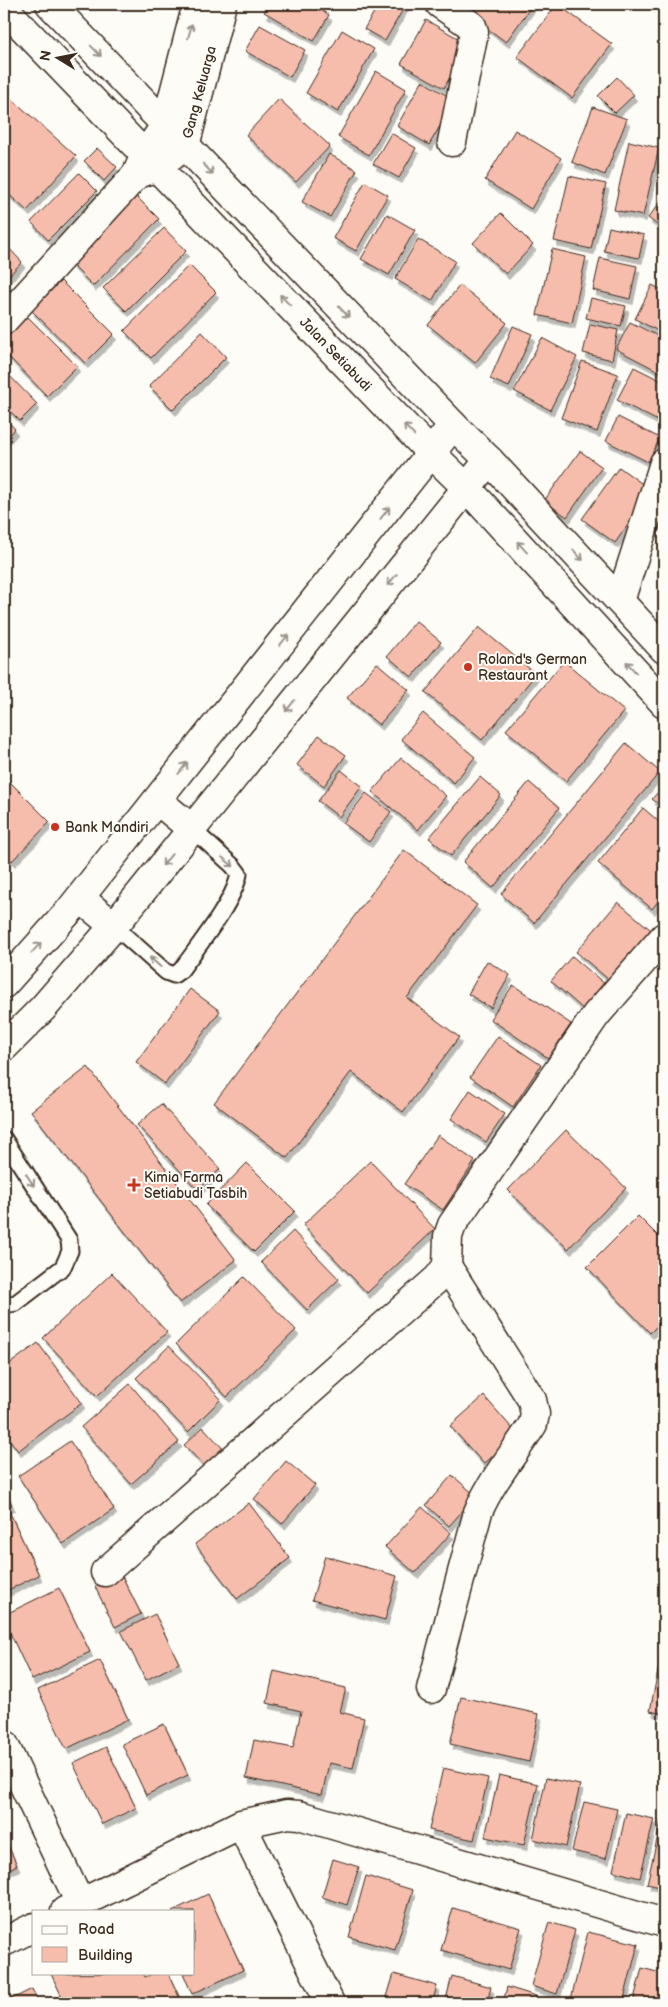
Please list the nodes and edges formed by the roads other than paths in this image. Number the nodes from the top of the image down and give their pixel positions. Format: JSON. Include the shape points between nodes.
{"nodes":[{"id":1,"x":50,"y":4,"type":"edge"},
{"id":2,"x":198,"y":4,"type":"edge"},
{"id":3,"x":222,"y":4,"type":"edge"},
{"id":4,"x":440,"y":4,"type":"edge"},
{"id":5,"x":4,"y":8,"type":"edge"},
{"id":6,"x":166,"y":124,"type":"junction"},
{"id":7,"x":452,"y":142,"type":"dead end"},
{"id":8,"x":185,"y":146,"type":"junction"},
{"id":9,"x":146,"y":166,"type":"junction"},
{"id":10,"x":4,"y":320,"type":"edge"},
{"id":11,"x":453,"y":425,"type":"junction"},
{"id":12,"x":432,"y":454,"type":"junction"},
{"id":13,"x":490,"y":460,"type":"junction"},
{"id":14,"x":664,"y":463,"type":"edge"},
{"id":15,"x":466,"y":487,"type":"junction"},
{"id":16,"x":620,"y":601,"type":"junction"},
{"id":17,"x":664,"y":648,"type":"edge"},
{"id":18,"x":664,"y":703,"type":"edge"},
{"id":19,"x":157,"y":800,"type":"junction"},
{"id":20,"x":192,"y":829,"type":"junction"},
{"id":21,"x":80,"y":898,"type":"junction"},
{"id":22,"x":114,"y":926,"type":"junction"},
{"id":23,"x":664,"y":937,"type":"edge"},
{"id":24,"x":4,"y":984,"type":"edge"},
{"id":25,"x":4,"y":1047,"type":"edge"},
{"id":26,"x":4,"y":1139,"type":"edge"},
{"id":27,"x":447,"y":1266,"type":"junction"},
{"id":28,"x":4,"y":1305,"type":"edge"},
{"id":29,"x":105,"y":1572,"type":"dead end"},
{"id":30,"x":430,"y":1689,"type":"dead end"},
{"id":31,"x":4,"y":1744,"type":"edge"},
{"id":32,"x":241,"y":1824,"type":"junction"},
{"id":33,"x":72,"y":1907,"type":"edge"},
{"id":34,"x":664,"y":1924,"type":"edge"},
{"id":35,"x":32,"y":1928,"type":"edge"},
{"id":36,"x":4,"y":1942,"type":"edge"},
{"id":37,"x":330,"y":2003,"type":"edge"}],
"edges":[{"from":1,"to":6,"type":"street","one_way":true},
{"from":6,"to":2,"type":"street","name":"Gang Keluarga","one_way":true},
{"from":3,"to":8,"type":"street","name":"Gang Keluarga"},
{"from":4,"to":7,"type":"street","via":[[472,26],[474,32]]},
{"from":5,"to":9,"type":"street","name":"Jalan Setiabudi"},
{"from":6,"to":8,"type":"street"},
{"from":6,"to":9,"type":"street","name":"Gang Keluarga"},
{"from":8,"to":9,"type":"street","name":"Gang Keluarga"},
{"from":8,"to":11,"type":"street","one_way":true},
{"from":9,"to":10,"type":"street"},
{"from":12,"to":9,"type":"street","name":"Jalan Setiabudi","one_way":true},
{"from":11,"to":12,"type":"street"},
{"from":11,"to":13,"type":"street"},
{"from":12,"to":15,"type":"street","name":"Jalan Setiabudi"},
{"from":19,"to":12,"type":"street","one_way":true},
{"from":13,"to":15,"type":"street"},
{"from":13,"to":16,"type":"street","one_way":true},
{"from":14,"to":16,"type":"street"},
{"from":18,"to":15,"type":"street","name":"Jalan Setiabudi","one_way":true},
{"from":15,"to":20,"type":"street","one_way":true},
{"from":16,"to":17,"type":"street"},
{"from":19,"to":20,"type":"street"},
{"from":19,"to":21,"type":"street"},
{"from":20,"to":22,"type":"street","one_way":true},
{"from":20,"to":22,"type":"lane","one_way":true,"via":[[239,874],[237,886],[181,970],[174,975],[166,972]]},
{"from":21,"to":22,"type":"street"},
{"from":24,"to":21,"type":"street","one_way":true},
{"from":22,"to":25,"type":"street"},
{"from":23,"to":27,"type":"street","via":[[596,1015],[452,1225],[448,1236]]},
{"from":26,"to":28,"type":"lane","one_way":true,"via":[[70,1245],[63,1267],[16,1303]]},
{"from":27,"to":29,"type":"street","via":[[438,1278]]},
{"from":27,"to":30,"type":"street","via":[[532,1400],[534,1414],[533,1424],[497,1476],[478,1512]]},
{"from":31,"to":33,"type":"street"},
{"from":32,"to":33,"type":"street"},
{"from":32,"to":34,"type":"street","via":[[287,1814],[299,1815]]},
{"from":32,"to":37,"type":"street"},
{"from":35,"to":36,"type":"street"}]}
